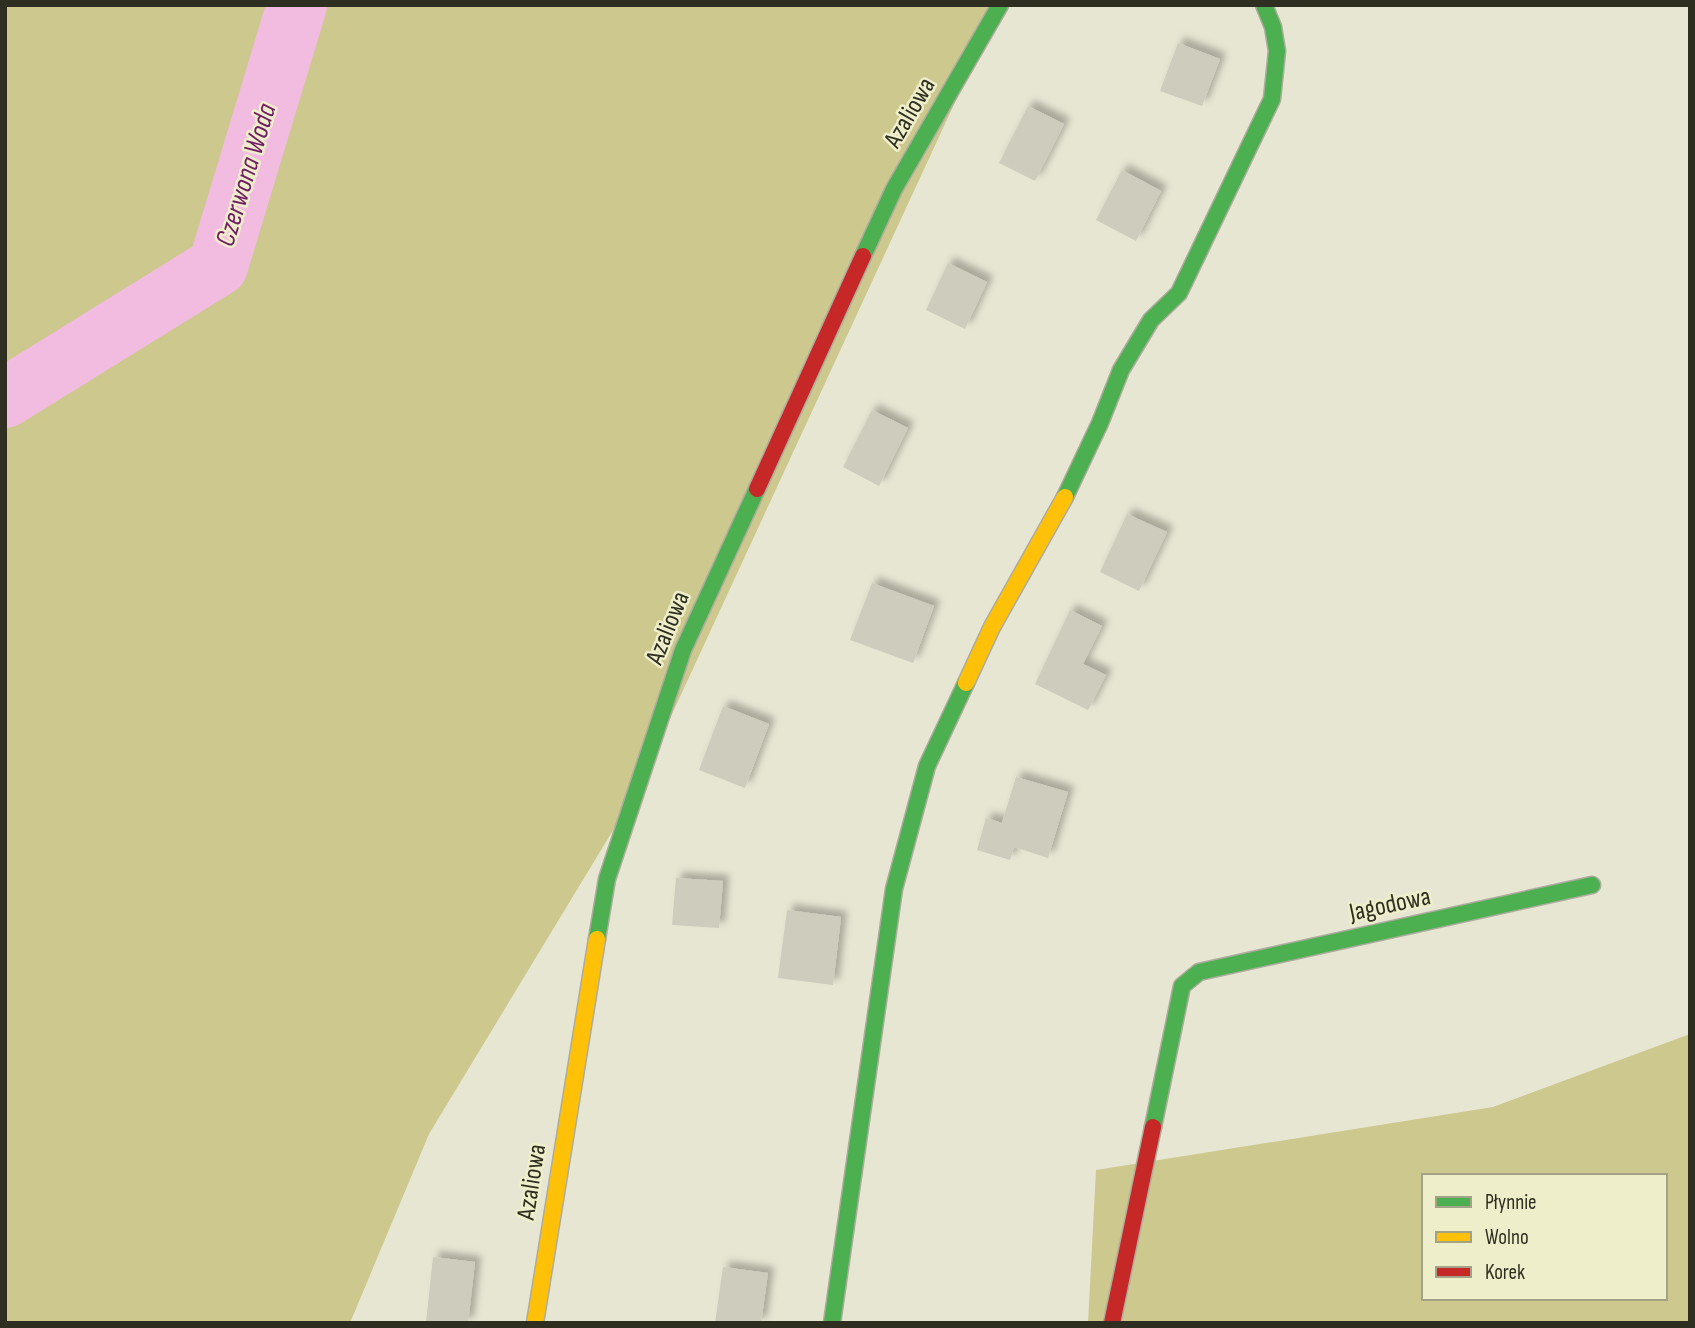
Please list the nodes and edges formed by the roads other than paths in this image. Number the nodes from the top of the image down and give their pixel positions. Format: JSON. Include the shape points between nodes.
{"nodes":[{"id":1,"x":1000,"y":5,"type":"edge"},
{"id":2,"x":1264,"y":5,"type":"edge"},
{"id":3,"x":1592,"y":886,"type":"dead end"},
{"id":4,"x":535,"y":1323,"type":"edge"},
{"id":5,"x":832,"y":1323,"type":"edge"},
{"id":6,"x":1112,"y":1323,"type":"edge"}],
"edges":[{"from":1,"to":4,"type":"street","name":"Azaliowa","via":[[894,189],[683,650],[607,879]]},
{"from":2,"to":5,"type":"street","via":[[1278,67],[1272,99],[1179,293],[1151,320],[1121,370],[1069,490],[992,627],[927,766],[894,889]]},
{"from":3,"to":6,"type":"street","name":"Jagodowa","via":[[1199,972],[1182,986]]}]}
